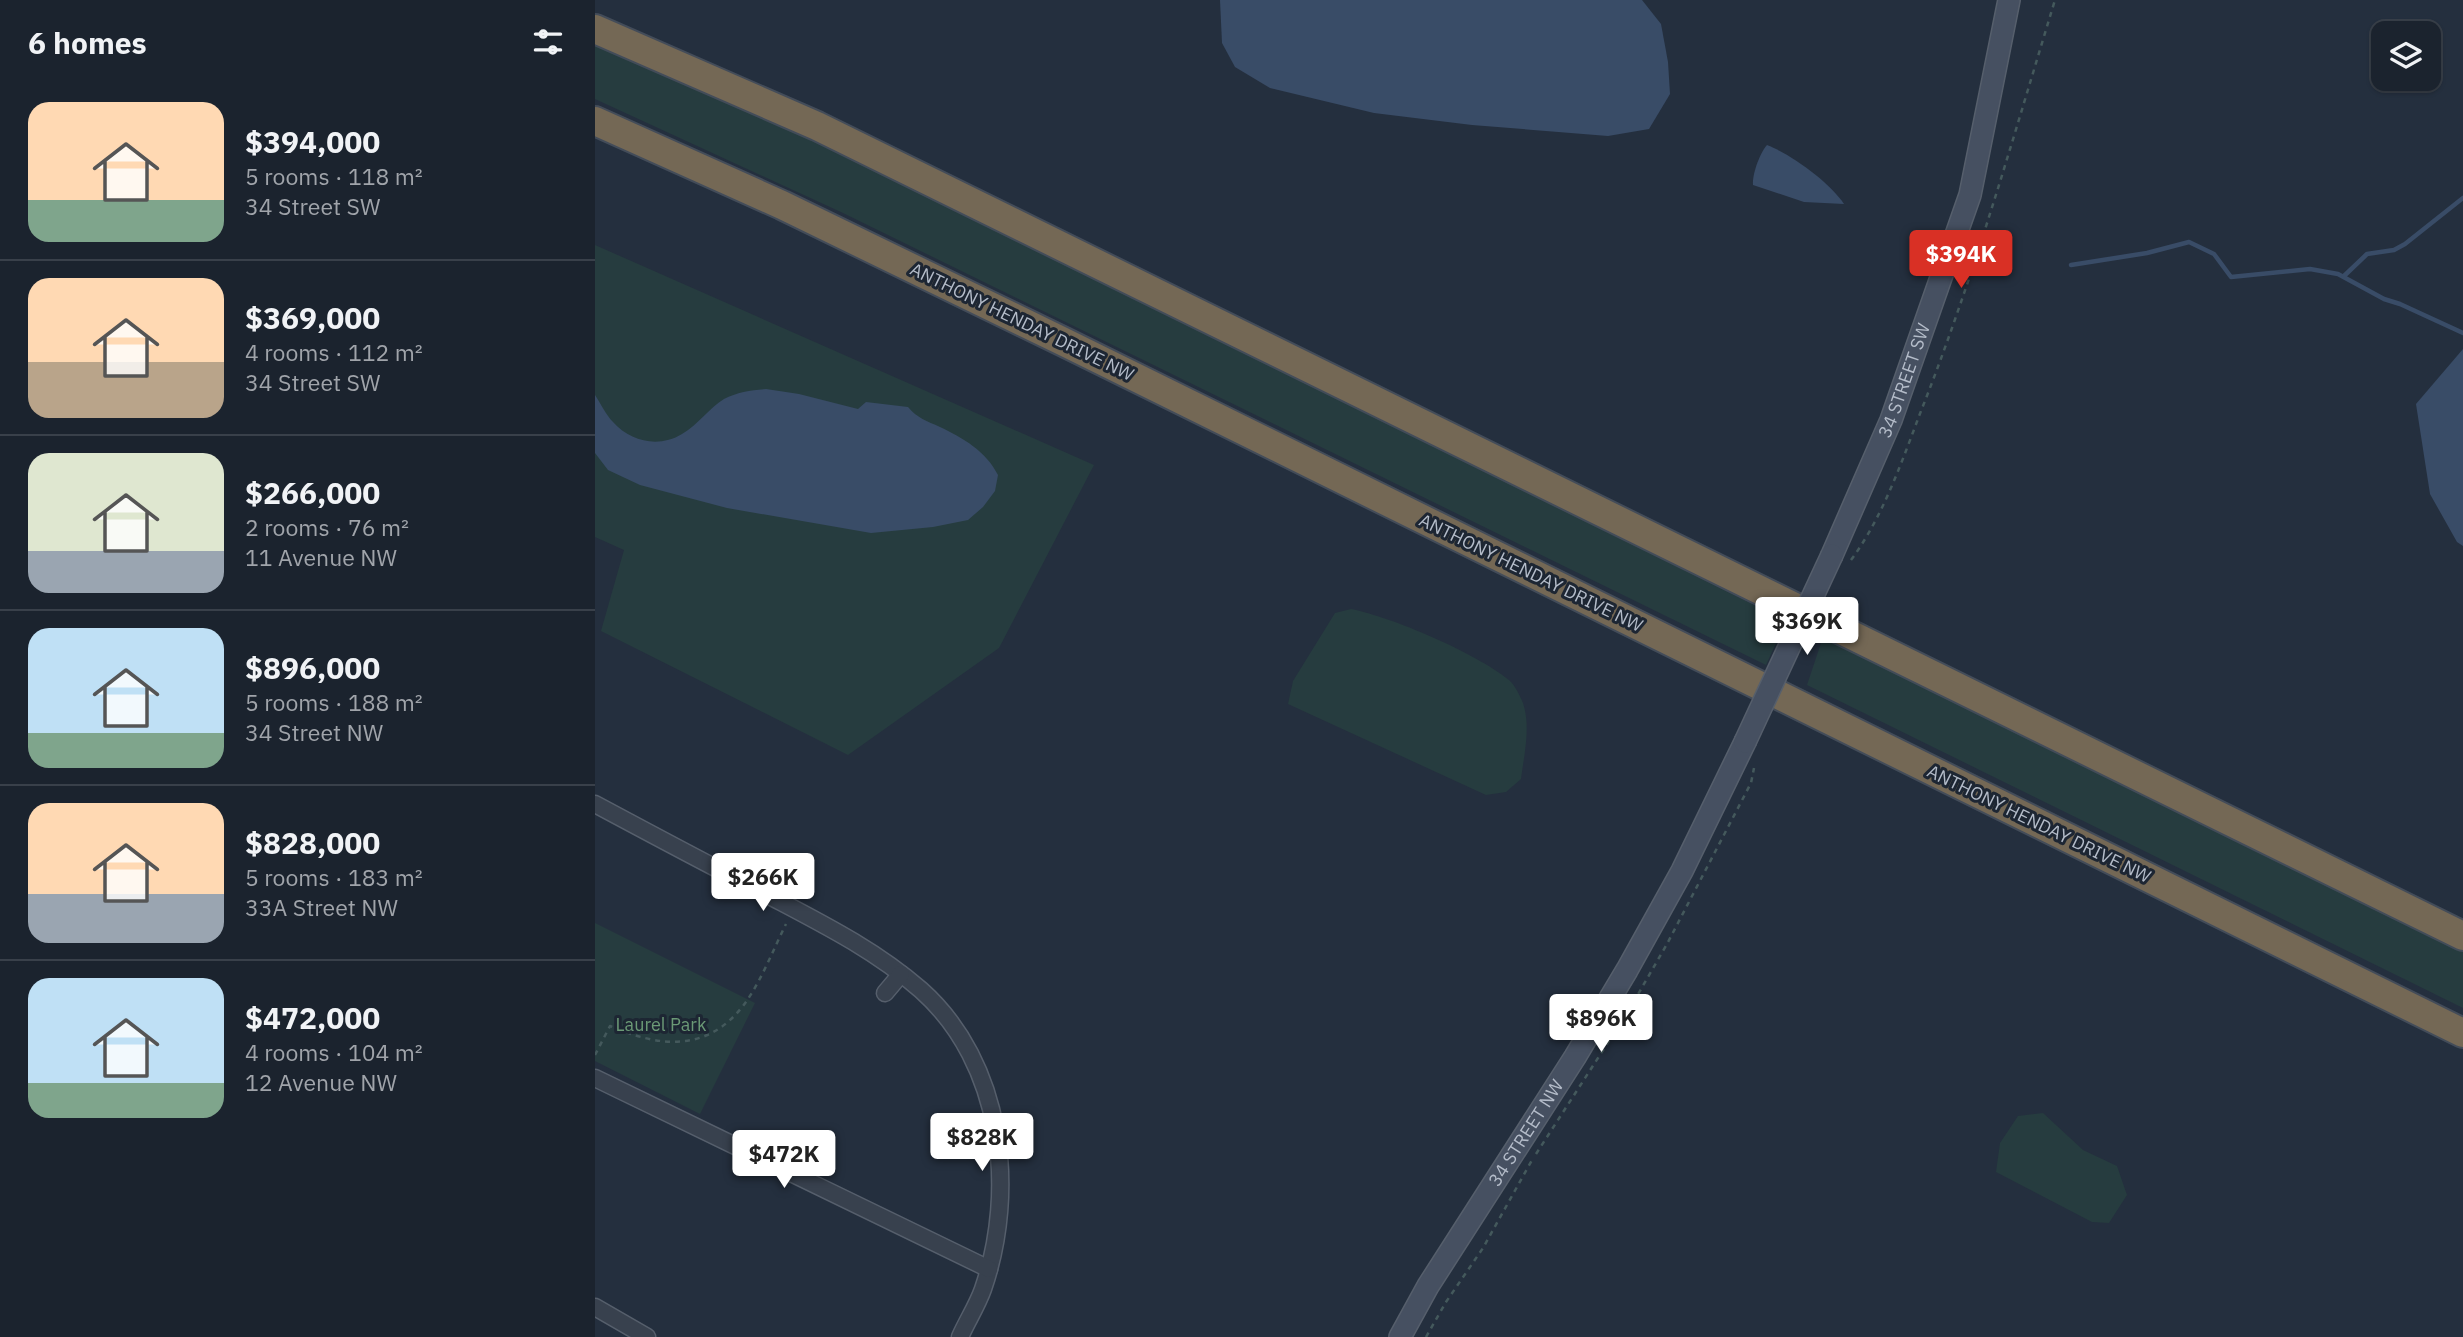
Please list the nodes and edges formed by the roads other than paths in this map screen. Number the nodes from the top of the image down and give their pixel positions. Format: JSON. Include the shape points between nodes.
{"nodes":[{"id":1,"x":2009,"y":0,"type":"edge"},
{"id":2,"x":595,"y":29,"type":"edge"},
{"id":3,"x":595,"y":121,"type":"edge"},
{"id":4,"x":1745,"y":742,"type":"joint"},
{"id":5,"x":595,"y":804,"type":"edge"},
{"id":6,"x":2463,"y":936,"type":"edge"},
{"id":7,"x":901,"y":974,"type":"junction"},
{"id":8,"x":885,"y":993,"type":"dead end"},
{"id":9,"x":2463,"y":1033,"type":"edge"},
{"id":10,"x":596,"y":1081,"type":"edge"},
{"id":11,"x":989,"y":1269,"type":"junction"},
{"id":12,"x":595,"y":1307,"type":"edge"},
{"id":13,"x":647,"y":1337,"type":"edge"},
{"id":14,"x":960,"y":1337,"type":"edge"},
{"id":15,"x":1400,"y":1337,"type":"edge"}],
"edges":[{"from":1,"to":4,"type":"main road","name":"34 STREET SW","bridge":true,"via":[[1970,195],[1941,284],[1838,561]]},
{"from":2,"to":6,"type":"highway","via":[[842,138]]},
{"from":3,"to":9,"type":"highway","name":"ANTHONY HENDAY DRIVE NW","via":[[782,205],[1062,341]]},
{"from":4,"to":15,"type":"main road","name":"34 STREET NW","via":[[1627,970]]},
{"from":5,"to":7,"type":"street","via":[[865,947]]},
{"from":7,"to":8,"type":"street"},
{"from":7,"to":11,"type":"street","via":[[941,1011],[957,1033],[977,1071],[996,1125],[1000,1218]]},
{"from":10,"to":11,"type":"street"},
{"from":11,"to":14,"type":"street"},
{"from":12,"to":13,"type":"street"}]}
